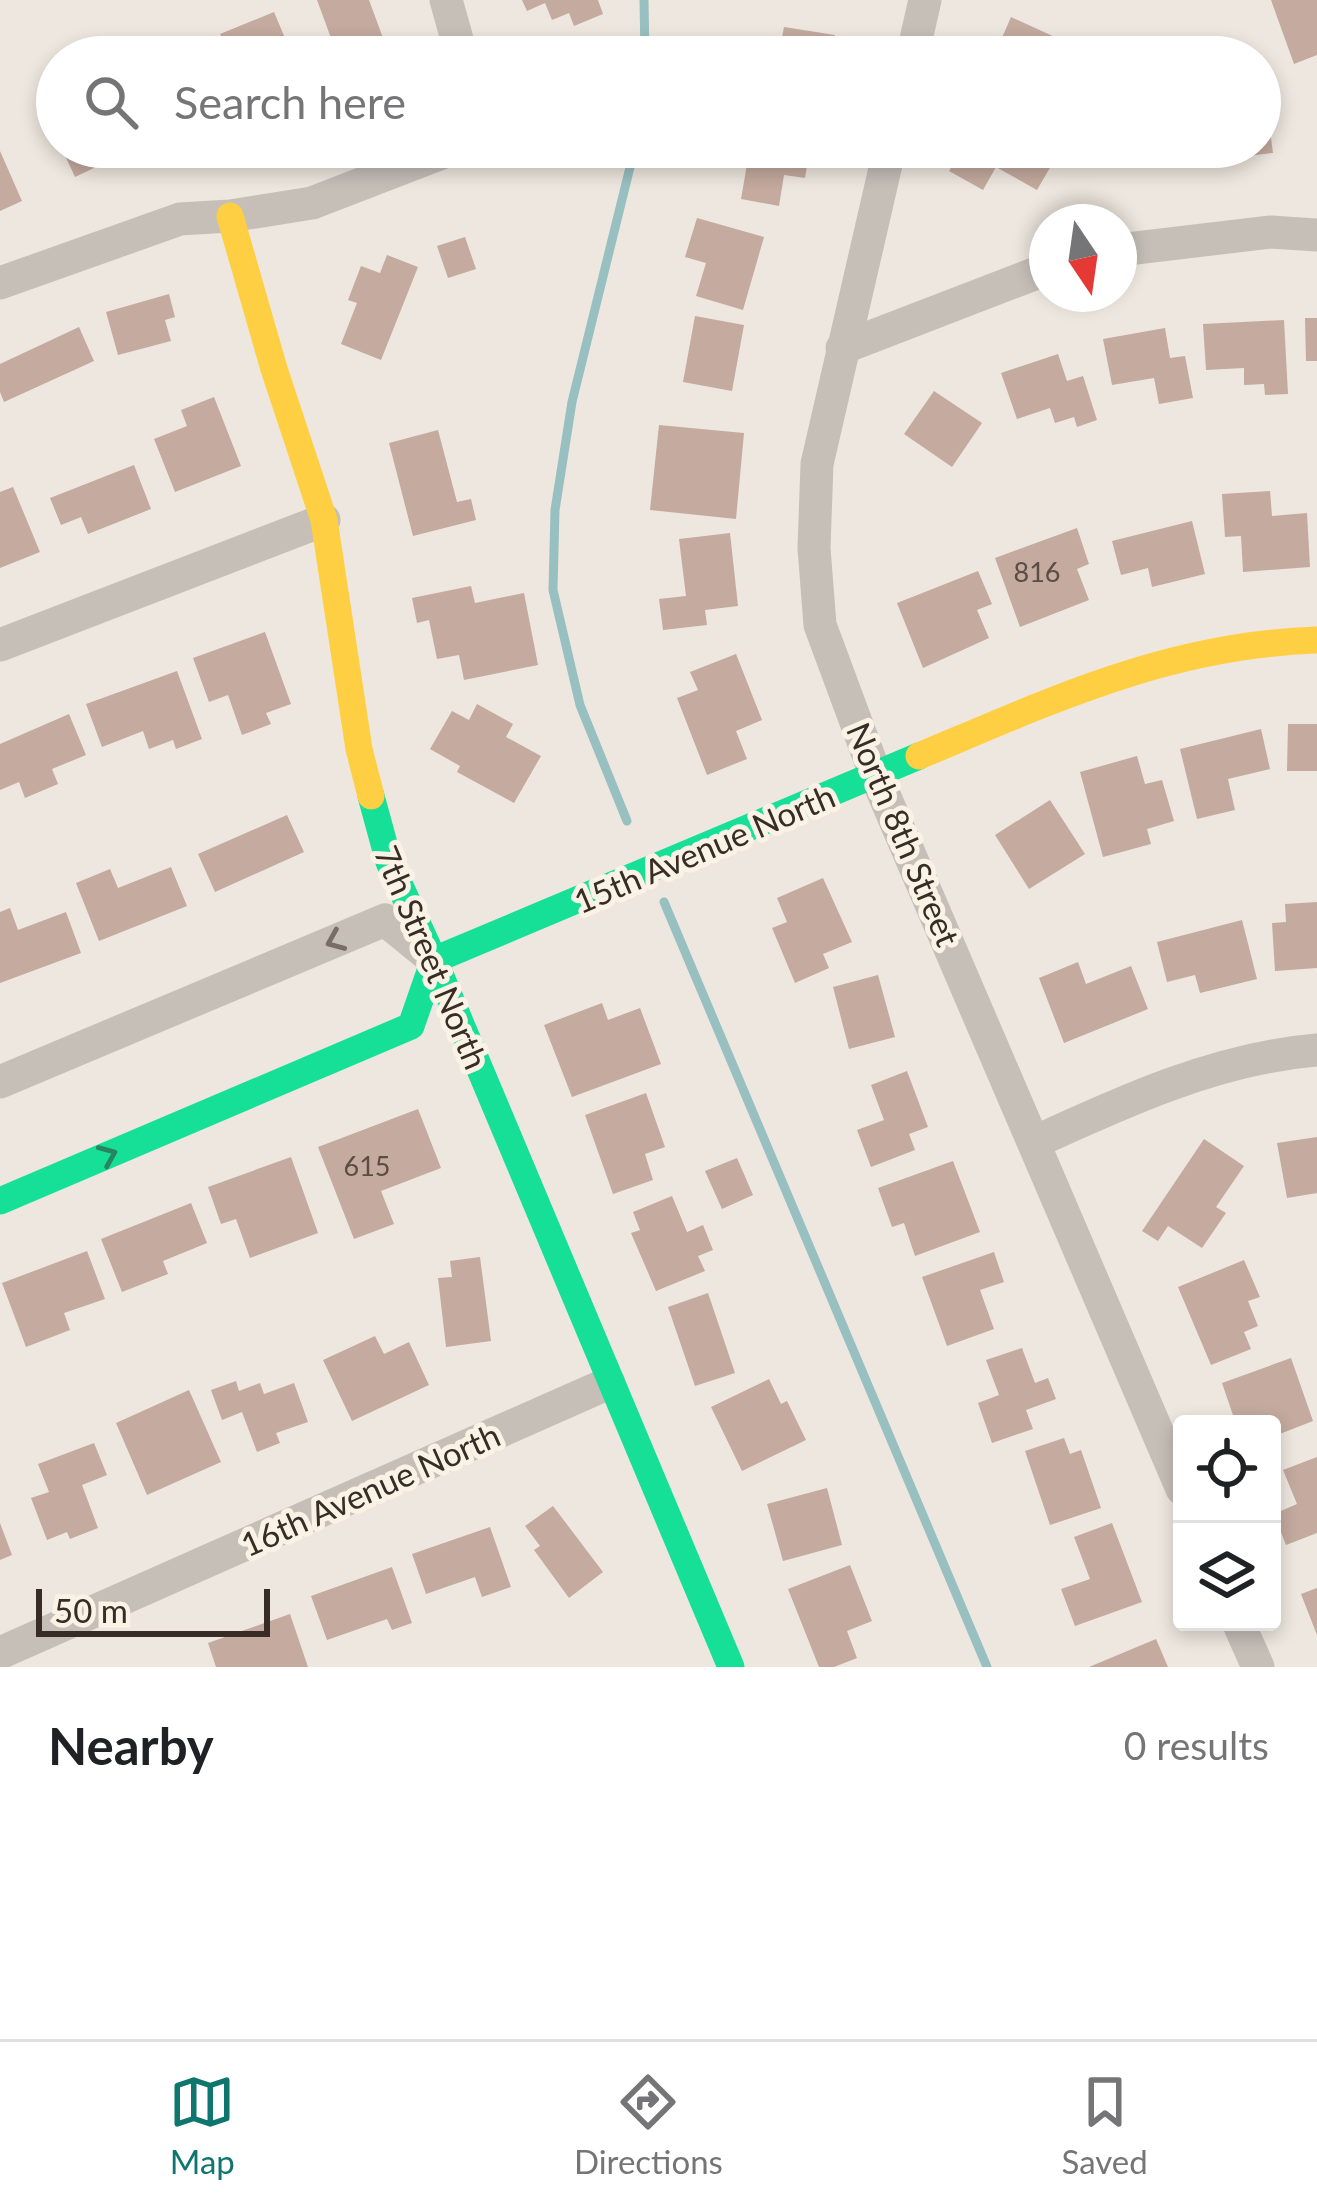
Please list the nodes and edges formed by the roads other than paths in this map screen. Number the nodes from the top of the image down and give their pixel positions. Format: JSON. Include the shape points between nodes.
{"nodes":[{"id":1,"x":446,"y":0,"type":"edge"},
{"id":2,"x":925,"y":0,"type":"edge"},
{"id":3,"x":456,"y":36,"type":"edge"},
{"id":4,"x":917,"y":36,"type":"edge"},
{"id":5,"x":403,"y":168,"type":"edge"},
{"id":6,"x":885,"y":168,"type":"edge"},
{"id":7,"x":230,"y":217,"type":"junction"},
{"id":8,"x":1317,"y":235,"type":"edge"},
{"id":9,"x":1137,"y":248,"type":"edge"},
{"id":10,"x":1029,"y":276,"type":"edge"},
{"id":11,"x":0,"y":283,"type":"edge"},
{"id":12,"x":842,"y":348,"type":"junction"},
{"id":13,"x":324,"y":520,"type":"junction"},
{"id":14,"x":1317,"y":640,"type":"edge"},
{"id":15,"x":0,"y":645,"type":"edge"},
{"id":16,"x":876,"y":776,"type":"junction"},
{"id":17,"x":434,"y":960,"type":"junction"},
{"id":18,"x":1317,"y":1050,"type":"edge"},
{"id":19,"x":0,"y":1082,"type":"edge"},
{"id":20,"x":1035,"y":1142,"type":"junction"},
{"id":21,"x":0,"y":1201,"type":"edge"},
{"id":22,"x":609,"y":1383,"type":"junction"},
{"id":23,"x":1173,"y":1468,"type":"edge"},
{"id":24,"x":1242,"y":1631,"type":"edge"},
{"id":25,"x":0,"y":1652,"type":"edge"},
{"id":26,"x":731,"y":1667,"type":"edge"},
{"id":27,"x":1258,"y":1667,"type":"edge"}],
"edges":[{"from":1,"to":3,"type":"street"},
{"from":2,"to":4,"type":"street"},
{"from":5,"to":7,"type":"street","via":[[312,203]]},
{"from":6,"to":12,"type":"street","name":"North 8th Street"},
{"from":7,"to":11,"type":"street","via":[[180,219]]},
{"from":7,"to":13,"type":"street","name":"7th Street North"},
{"from":8,"to":9,"type":"street","via":[[1271,232]]},
{"from":10,"to":12,"type":"street"},
{"from":12,"to":16,"type":"street","name":"North 8th Street","via":[[817,464],[815,567],[820,625]]},
{"from":13,"to":15,"type":"street"},
{"from":13,"to":17,"type":"street","name":"7th Street North","via":[[369,798],[388,862]]},
{"from":14,"to":16,"type":"street","name":"15th Avenue North","via":[[1193,655],[1102,679]]},
{"from":16,"to":17,"type":"street","name":"15th Avenue North"},
{"from":16,"to":20,"type":"street","name":"North 8th Street"},
{"from":17,"to":19,"type":"street","one_way":true,"via":[[385,920]]},
{"from":21,"to":17,"type":"street","one_way":true,"via":[[411,1026]]},
{"from":17,"to":22,"type":"street","name":"7th Street North"},
{"from":18,"to":20,"type":"street","via":[[1222,1067]]},
{"from":20,"to":23,"type":"street","name":"North 8th Street"},
{"from":22,"to":25,"type":"street","name":"16th Avenue North"},
{"from":22,"to":26,"type":"street","name":"7th Street North"},
{"from":24,"to":27,"type":"street"}]}
